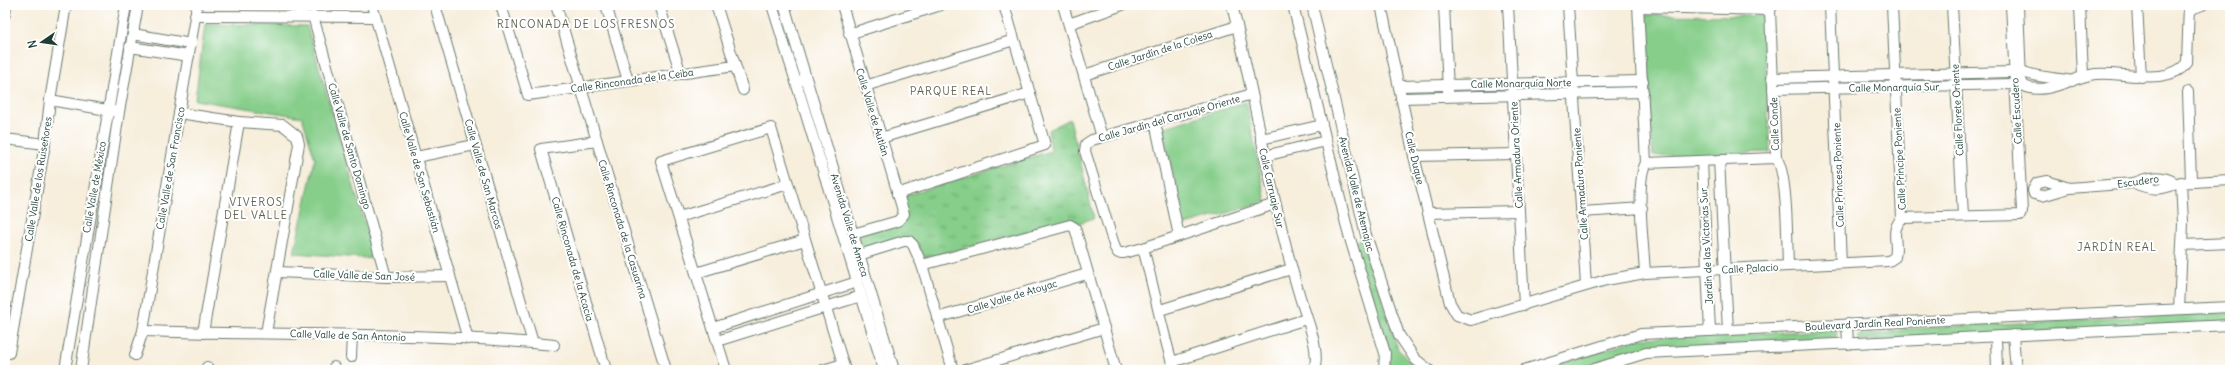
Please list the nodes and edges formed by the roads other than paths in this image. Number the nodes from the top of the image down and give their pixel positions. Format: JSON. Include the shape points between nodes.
{"nodes":[{"id":1,"x":6,"y":5,"type":"edge"},
{"id":2,"x":66,"y":5,"type":"edge"},
{"id":3,"x":126,"y":5,"type":"edge"},
{"id":4,"x":138,"y":5,"type":"edge"},
{"id":5,"x":197,"y":5,"type":"edge"},
{"id":6,"x":372,"y":5,"type":"edge"},
{"id":7,"x":435,"y":5,"type":"edge"},
{"id":8,"x":501,"y":5,"type":"edge"},
{"id":9,"x":556,"y":5,"type":"edge"},
{"id":10,"x":606,"y":5,"type":"edge"},
{"id":11,"x":659,"y":5,"type":"edge"},
{"id":12,"x":716,"y":5,"type":"edge"},
{"id":13,"x":772,"y":5,"type":"edge"},
{"id":14,"x":784,"y":5,"type":"edge"},
{"id":15,"x":842,"y":5,"type":"edge"},
{"id":16,"x":941,"y":5,"type":"edge"},
{"id":17,"x":1004,"y":5,"type":"edge"},
{"id":18,"x":1063,"y":5,"type":"edge"},
{"id":19,"x":1122,"y":5,"type":"edge"},
{"id":20,"x":1232,"y":5,"type":"edge"},
{"id":21,"x":1293,"y":5,"type":"edge"},
{"id":22,"x":1312,"y":5,"type":"edge"},
{"id":23,"x":1381,"y":5,"type":"edge"},
{"id":24,"x":1444,"y":5,"type":"edge"},
{"id":25,"x":1508,"y":5,"type":"edge"},
{"id":26,"x":1568,"y":5,"type":"edge"},
{"id":27,"x":1830,"y":5,"type":"edge"},
{"id":28,"x":1892,"y":5,"type":"edge"},
{"id":29,"x":1952,"y":5,"type":"edge"},
{"id":30,"x":2011,"y":5,"type":"edge"},
{"id":31,"x":2018,"y":5,"type":"edge"},
{"id":32,"x":2080,"y":5,"type":"edge"},
{"id":33,"x":2137,"y":5,"type":"edge"},
{"id":34,"x":2202,"y":5,"type":"edge"},
{"id":35,"x":1639,"y":6,"type":"edge"},
{"id":36,"x":1695,"y":7,"type":"edge"},
{"id":37,"x":1711,"y":7,"type":"edge"},
{"id":38,"x":1771,"y":7,"type":"edge"},
{"id":39,"x":2189,"y":8,"type":"edge"},
{"id":40,"x":5,"y":14,"type":"edge"},
{"id":41,"x":195,"y":16,"type":"junction"},
{"id":42,"x":313,"y":16,"type":"junction"},
{"id":43,"x":375,"y":17,"type":"junction"},
{"id":44,"x":1069,"y":24,"type":"junction"},
{"id":45,"x":1237,"y":26,"type":"junction"},
{"id":46,"x":133,"y":34,"type":"junction"},
{"id":47,"x":849,"y":34,"type":"junction"},
{"id":48,"x":1014,"y":40,"type":"junction"},
{"id":49,"x":191,"y":44,"type":"junction"},
{"id":50,"x":130,"y":47,"type":"junction"},
{"id":51,"x":117,"y":56,"type":"junction"},
{"id":52,"x":189,"y":56,"type":"junction"},
{"id":53,"x":128,"y":58,"type":"junction"},
{"id":54,"x":736,"y":66,"type":"junction"},
{"id":55,"x":2017,"y":71,"type":"junction"},
{"id":56,"x":681,"y":74,"type":"junction"},
{"id":57,"x":1084,"y":74,"type":"junction"},
{"id":58,"x":1955,"y":74,"type":"junction"},
{"id":59,"x":1895,"y":75,"type":"junction"},
{"id":60,"x":1833,"y":76,"type":"junction"},
{"id":61,"x":2083,"y":76,"type":"junction"},
{"id":62,"x":2141,"y":77,"type":"junction"},
{"id":63,"x":1772,"y":78,"type":"junction"},
{"id":64,"x":806,"y":79,"type":"junction"},
{"id":65,"x":628,"y":81,"type":"junction"},
{"id":66,"x":1643,"y":81,"type":"junction"},
{"id":67,"x":796,"y":82,"type":"junction"},
{"id":68,"x":1573,"y":82,"type":"junction"},
{"id":69,"x":1512,"y":83,"type":"junction"},
{"id":70,"x":2015,"y":84,"type":"junction"},
{"id":71,"x":1448,"y":85,"type":"junction"},
{"id":72,"x":1956,"y":85,"type":"junction"},
{"id":73,"x":865,"y":86,"type":"junction"},
{"id":74,"x":1399,"y":86,"type":"junction"},
{"id":75,"x":580,"y":87,"type":"junction"},
{"id":76,"x":1896,"y":87,"type":"junction"},
{"id":77,"x":1834,"y":88,"type":"junction"},
{"id":78,"x":1773,"y":89,"type":"junction"},
{"id":79,"x":743,"y":90,"type":"dead end"},
{"id":80,"x":1643,"y":92,"type":"junction"},
{"id":81,"x":2188,"y":92,"type":"dead end"},
{"id":82,"x":1030,"y":93,"type":"junction"},
{"id":83,"x":1252,"y":94,"type":"junction"},
{"id":84,"x":1574,"y":94,"type":"junction"},
{"id":85,"x":1513,"y":95,"type":"junction"},
{"id":86,"x":1447,"y":96,"type":"junction"},
{"id":87,"x":1401,"y":98,"type":"junction"},
{"id":88,"x":50,"y":100,"type":"junction"},
{"id":89,"x":108,"y":110,"type":"junction"},
{"id":90,"x":119,"y":112,"type":"junction"},
{"id":91,"x":179,"y":113,"type":"junction"},
{"id":92,"x":239,"y":122,"type":"junction"},
{"id":93,"x":1155,"y":122,"type":"junction"},
{"id":94,"x":1322,"y":125,"type":"junction"},
{"id":95,"x":1297,"y":131,"type":"junction"},
{"id":96,"x":1102,"y":137,"type":"junction"},
{"id":97,"x":881,"y":138,"type":"junction"},
{"id":98,"x":5,"y":139,"type":"edge"},
{"id":99,"x":1261,"y":139,"type":"junction"},
{"id":100,"x":597,"y":141,"type":"junction"},
{"id":101,"x":1326,"y":141,"type":"junction"},
{"id":102,"x":45,"y":144,"type":"junction"},
{"id":103,"x":475,"y":144,"type":"junction"},
{"id":104,"x":1301,"y":147,"type":"junction"},
{"id":105,"x":1516,"y":154,"type":"junction"},
{"id":106,"x":1265,"y":156,"type":"junction"},
{"id":107,"x":1414,"y":156,"type":"junction"},
{"id":108,"x":416,"y":157,"type":"junction"},
{"id":109,"x":1776,"y":158,"type":"junction"},
{"id":110,"x":1719,"y":160,"type":"junction"},
{"id":111,"x":1702,"y":161,"type":"junction"},
{"id":112,"x":1646,"y":163,"type":"junction"},
{"id":113,"x":2230,"y":180,"type":"edge"},
{"id":114,"x":2182,"y":182,"type":"junction"},
{"id":115,"x":788,"y":184,"type":"junction"},
{"id":116,"x":2069,"y":188,"type":"dead end"},
{"id":117,"x":897,"y":194,"type":"junction"},
{"id":118,"x":1276,"y":204,"type":"junction"},
{"id":119,"x":1642,"y":208,"type":"junction"},
{"id":120,"x":1519,"y":211,"type":"junction"},
{"id":121,"x":1582,"y":212,"type":"junction"},
{"id":122,"x":1428,"y":213,"type":"junction"},
{"id":123,"x":1963,"y":216,"type":"junction"},
{"id":124,"x":679,"y":217,"type":"junction"},
{"id":125,"x":1902,"y":218,"type":"junction"},
{"id":126,"x":1364,"y":226,"type":"junction"},
{"id":127,"x":1348,"y":232,"type":"junction"},
{"id":128,"x":853,"y":234,"type":"junction"},
{"id":129,"x":1179,"y":236,"type":"junction"},
{"id":130,"x":805,"y":240,"type":"junction"},
{"id":131,"x":2230,"y":243,"type":"edge"},
{"id":132,"x":2182,"y":245,"type":"junction"},
{"id":133,"x":1143,"y":248,"type":"junction"},
{"id":134,"x":859,"y":255,"type":"junction"},
{"id":135,"x":1842,"y":263,"type":"junction"},
{"id":136,"x":922,"y":265,"type":"junction"},
{"id":137,"x":1788,"y":266,"type":"junction"},
{"id":138,"x":1291,"y":269,"type":"junction"},
{"id":139,"x":1725,"y":269,"type":"junction"},
{"id":140,"x":1708,"y":270,"type":"junction"},
{"id":141,"x":278,"y":272,"type":"junction"},
{"id":142,"x":696,"y":273,"type":"junction"},
{"id":143,"x":1645,"y":273,"type":"junction"},
{"id":144,"x":1087,"y":274,"type":"junction"},
{"id":145,"x":450,"y":276,"type":"junction"},
{"id":146,"x":386,"y":277,"type":"junction"},
{"id":147,"x":857,"y":282,"type":"junction"},
{"id":148,"x":1586,"y":286,"type":"junction"},
{"id":149,"x":822,"y":293,"type":"junction"},
{"id":150,"x":861,"y":296,"type":"junction"},
{"id":151,"x":1524,"y":304,"type":"junction"},
{"id":152,"x":826,"y":307,"type":"junction"},
{"id":153,"x":2230,"y":307,"type":"edge"},
{"id":154,"x":1709,"y":309,"type":"junction"},
{"id":155,"x":1727,"y":309,"type":"junction"},
{"id":156,"x":2179,"y":309,"type":"junction"},
{"id":157,"x":1160,"y":310,"type":"junction"},
{"id":158,"x":1452,"y":310,"type":"joint"},
{"id":159,"x":938,"y":318,"type":"junction"},
{"id":160,"x":1306,"y":319,"type":"junction"},
{"id":161,"x":1847,"y":324,"type":"junction"},
{"id":162,"x":2230,"y":324,"type":"edge"},
{"id":163,"x":9,"y":326,"type":"edge"},
{"id":164,"x":713,"y":328,"type":"junction"},
{"id":165,"x":1104,"y":328,"type":"junction"},
{"id":166,"x":1728,"y":330,"type":"junction"},
{"id":167,"x":143,"y":331,"type":"junction"},
{"id":168,"x":1710,"y":331,"type":"junction"},
{"id":169,"x":203,"y":333,"type":"junction"},
{"id":170,"x":266,"y":333,"type":"junction"},
{"id":171,"x":352,"y":335,"type":"junction"},
{"id":172,"x":1996,"y":336,"type":"junction"},
{"id":173,"x":2012,"y":336,"type":"junction"},
{"id":174,"x":468,"y":339,"type":"junction"},
{"id":175,"x":717,"y":341,"type":"junction"},
{"id":176,"x":533,"y":343,"type":"junction"},
{"id":177,"x":1848,"y":344,"type":"junction"},
{"id":178,"x":554,"y":345,"type":"dead end"},
{"id":179,"x":9,"y":352,"type":"dead end"},
{"id":180,"x":135,"y":355,"type":"dead end"},
{"id":181,"x":2015,"y":356,"type":"junction"},
{"id":182,"x":351,"y":357,"type":"dead end"},
{"id":183,"x":1997,"y":358,"type":"junction"},
{"id":184,"x":1173,"y":366,"type":"edge"},
{"id":185,"x":844,"y":367,"type":"edge"},
{"id":186,"x":65,"y":370,"type":"edge"},
{"id":187,"x":81,"y":370,"type":"edge"},
{"id":188,"x":606,"y":370,"type":"edge"},
{"id":189,"x":666,"y":370,"type":"edge"},
{"id":190,"x":726,"y":370,"type":"edge"},
{"id":191,"x":823,"y":370,"type":"edge"},
{"id":192,"x":884,"y":370,"type":"edge"},
{"id":193,"x":894,"y":370,"type":"edge"},
{"id":194,"x":954,"y":370,"type":"edge"},
{"id":195,"x":965,"y":370,"type":"edge"},
{"id":196,"x":1116,"y":370,"type":"edge"},
{"id":197,"x":1314,"y":370,"type":"edge"},
{"id":198,"x":1384,"y":370,"type":"edge"},
{"id":199,"x":1428,"y":370,"type":"edge"},
{"id":200,"x":1524,"y":370,"type":"edge"},
{"id":201,"x":1591,"y":370,"type":"edge"},
{"id":202,"x":1997,"y":370,"type":"edge"},
{"id":203,"x":2016,"y":370,"type":"edge"}],
"edges":[{"from":1,"to":40,"type":"street"},
{"from":2,"to":88,"type":"street","name":"Calle Valle de los Ruiseñores"},
{"from":3,"to":51,"type":"street","name":"Calle Valle de México"},
{"from":4,"to":46,"type":"street","name":"Calle Valle de México"},
{"from":5,"to":41,"type":"street","name":"Calle Valle de San Francisco"},
{"from":6,"to":43,"type":"street","name":"Calle Valle de San Sebastián"},
{"from":7,"to":103,"type":"street","name":"Calle Valle de San Marcos"},
{"from":8,"to":75,"type":"street","name":"Calle Rinconada de la Ceiba","via":[[528,95]]},
{"from":9,"to":75,"type":"street","name":"Calle Rinconada de la Casuarina"},
{"from":10,"to":65,"type":"street"},
{"from":11,"to":56,"type":"street"},
{"from":12,"to":54,"type":"street"},
{"from":13,"to":67,"type":"street"},
{"from":14,"to":64,"type":"street","name":"Avenida Valle de Ameca"},
{"from":15,"to":47,"type":"street","name":"Calle Valle de Autlán"},
{"from":16,"to":47,"type":"street"},
{"from":17,"to":48,"type":"street"},
{"from":18,"to":44,"type":"street"},
{"from":19,"to":44,"type":"street"},
{"from":20,"to":45,"type":"street","name":"Calle Carruaje Sur"},
{"from":21,"to":94,"type":"street","name":"Avenida Valle de Atemajac"},
{"from":22,"to":126,"type":"street","name":"Avenida Valle de Atemajac"},
{"from":23,"to":74,"type":"street","name":"Calle Duque"},
{"from":24,"to":71,"type":"street"},
{"from":25,"to":69,"type":"street","name":"Calle Armadura Oriente"},
{"from":26,"to":68,"type":"street","name":"Calle Armadura Poniente"},
{"from":27,"to":60,"type":"street","name":"Calle Princesa Poniente"},
{"from":28,"to":59,"type":"street","name":"Calle Príncipe Poniente"},
{"from":29,"to":58,"type":"street","name":"Calle Florete Oriente"},
{"from":30,"to":55,"type":"street","name":"Calle Escudero"},
{"from":31,"to":55,"type":"street","name":"Calle Escudero"},
{"from":32,"to":61,"type":"street"},
{"from":33,"to":62,"type":"street"},
{"from":34,"to":39,"type":"street"},
{"from":35,"to":36,"type":"street"},
{"from":35,"to":66,"type":"street"},
{"from":36,"to":37,"type":"street"},
{"from":37,"to":38,"type":"street"},
{"from":38,"to":63,"type":"street","name":"Calle Conde"},
{"from":39,"to":62,"type":"street","via":[[2187,63],[2181,69],[2168,73]]},
{"from":41,"to":42,"type":"street"},
{"from":41,"to":49,"type":"street","name":"Calle Valle de San Francisco"},
{"from":42,"to":43,"type":"street"},
{"from":42,"to":146,"type":"street","name":"Calle Valle de Santo Domingo"},
{"from":43,"to":108,"type":"street","name":"Calle Valle de San Sebastián"},
{"from":44,"to":57,"type":"street"},
{"from":45,"to":57,"type":"street","name":"Calle Jardín de la Colesa"},
{"from":45,"to":83,"type":"street","name":"Calle Carruaje Sur"},
{"from":46,"to":49,"type":"street"},
{"from":46,"to":50,"type":"street","name":"Calle Valle de México"},
{"from":47,"to":73,"type":"street","name":"Calle Valle de Autlán"},
{"from":48,"to":73,"type":"street"},
{"from":48,"to":82,"type":"street"},
{"from":49,"to":52,"type":"street","name":"Calle Valle de San Francisco"},
{"from":50,"to":52,"type":"street"},
{"from":50,"to":53,"type":"street","name":"Calle Valle de México"},
{"from":51,"to":53,"type":"street"},
{"from":51,"to":89,"type":"street","name":"Calle Valle de México"},
{"from":52,"to":91,"type":"street","name":"Calle Valle de San Francisco"},
{"from":53,"to":90,"type":"street","name":"Calle Valle de México"},
{"from":54,"to":56,"type":"street","name":"Calle Rinconada de la Ceiba"},
{"from":54,"to":79,"type":"street"},
{"from":55,"to":58,"type":"street","name":"Calle Monarquía Sur"},
{"from":55,"to":61,"type":"street","via":[[2026,88],[2037,89],[2073,81]]},
{"from":55,"to":70,"type":"street","name":"Calle Escudero"},
{"from":56,"to":65,"type":"street","name":"Calle Rinconada de la Ceiba"},
{"from":57,"to":96,"type":"street"},
{"from":58,"to":59,"type":"street","name":"Calle Monarquía Sur"},
{"from":58,"to":72,"type":"street","name":"Calle Florete Oriente"},
{"from":59,"to":60,"type":"street","name":"Calle Monarquía Sur"},
{"from":59,"to":76,"type":"street","name":"Calle Príncipe Poniente"},
{"from":60,"to":63,"type":"street","name":"Calle Monarquía Sur"},
{"from":60,"to":77,"type":"street","name":"Calle Princesa Poniente"},
{"from":61,"to":62,"type":"street","via":[[2107,74]]},
{"from":63,"to":78,"type":"street","name":"Calle Conde"},
{"from":64,"to":67,"type":"street"},
{"from":64,"to":128,"type":"street","name":"Avenida Valle de Ameca"},
{"from":65,"to":75,"type":"street","name":"Calle Rinconada de la Ceiba"},
{"from":66,"to":68,"type":"street","name":"Calle Monarquía Norte"},
{"from":66,"to":80,"type":"street"},
{"from":67,"to":147,"type":"street"},
{"from":68,"to":69,"type":"street","name":"Calle Monarquía Norte"},
{"from":68,"to":84,"type":"street","name":"Calle Armadura Poniente"},
{"from":69,"to":71,"type":"street","name":"Calle Monarquía Norte"},
{"from":69,"to":85,"type":"street","name":"Calle Armadura Oriente"},
{"from":70,"to":72,"type":"street","name":"Calle Monarquía Sur"},
{"from":70,"to":123,"type":"street","name":"Calle Escudero","via":[[2022,211],[2020,215]]},
{"from":71,"to":74,"type":"street","name":"Calle Monarquía Norte"},
{"from":71,"to":86,"type":"street"},
{"from":72,"to":76,"type":"street","name":"Calle Monarquía Sur"},
{"from":72,"to":123,"type":"street","name":"Calle Florete Oriente"},
{"from":73,"to":97,"type":"street","name":"Calle Valle de Autlán"},
{"from":74,"to":87,"type":"street","name":"Calle Duque"},
{"from":75,"to":100,"type":"street","name":"Calle Rinconada de la Casuarina"},
{"from":76,"to":77,"type":"street","name":"Calle Monarquía Sur"},
{"from":76,"to":125,"type":"street","name":"Calle Príncipe Poniente"},
{"from":77,"to":78,"type":"street","name":"Calle Monarquía Sur"},
{"from":77,"to":135,"type":"street","name":"Calle Princesa Poniente"},
{"from":78,"to":109,"type":"street","name":"Calle Conde"},
{"from":80,"to":84,"type":"street","name":"Calle Monarquía Norte"},
{"from":80,"to":112,"type":"street"},
{"from":81,"to":114,"type":"street"},
{"from":82,"to":97,"type":"street"},
{"from":82,"to":117,"type":"street","via":[[1045,145]]},
{"from":83,"to":93,"type":"street","name":"Calle Jardín del Carruaje Oriente"},
{"from":83,"to":99,"type":"street","name":"Calle Carruaje Sur"},
{"from":84,"to":85,"type":"street","name":"Calle Monarquía Norte"},
{"from":84,"to":121,"type":"street","name":"Calle Armadura Poniente"},
{"from":85,"to":86,"type":"street","name":"Calle Monarquía Norte"},
{"from":85,"to":105,"type":"street","name":"Calle Armadura Oriente"},
{"from":86,"to":87,"type":"street","name":"Calle Monarquía Norte"},
{"from":87,"to":107,"type":"street","name":"Calle Duque"},
{"from":88,"to":89,"type":"street"},
{"from":88,"to":102,"type":"street","name":"Calle Valle de los Ruiseñores"},
{"from":89,"to":90,"type":"street"},
{"from":89,"to":186,"type":"street","name":"Calle Valle de México"},
{"from":90,"to":187,"type":"street","name":"Calle Valle de México"},
{"from":91,"to":92,"type":"street"},
{"from":91,"to":167,"type":"street","name":"Calle Valle de San Francisco"},
{"from":92,"to":141,"type":"street","via":[[283,125],[297,136],[299,144]]},
{"from":92,"to":169,"type":"street"},
{"from":93,"to":96,"type":"street","name":"Calle Jardín del Carruaje Oriente"},
{"from":93,"to":129,"type":"street"},
{"from":94,"to":95,"type":"street"},
{"from":94,"to":101,"type":"street","name":"Avenida Valle de Atemajac"},
{"from":95,"to":99,"type":"street"},
{"from":95,"to":104,"type":"street"},
{"from":96,"to":133,"type":"street","name":"Calle Jardín del Carruaje Oriente","via":[[1086,144],[1085,151],[1114,248],[1118,253],[1124,254]]},
{"from":97,"to":117,"type":"street","name":"Calle Valle de Autlán"},
{"from":98,"to":102,"type":"street"},
{"from":99,"to":106,"type":"street","name":"Calle Carruaje Sur"},
{"from":100,"to":188,"type":"street","name":"Calle Rinconada de la Acacia","via":[[541,149]]},
{"from":100,"to":189,"type":"street","name":"Calle Rinconada de la Casuarina"},
{"from":101,"to":104,"type":"street"},
{"from":101,"to":127,"type":"street","name":"Avenida Valle de Atemajac"},
{"from":102,"to":163,"type":"street","name":"Calle Valle de los Ruiseñores"},
{"from":103,"to":108,"type":"street"},
{"from":103,"to":176,"type":"street","name":"Calle Valle de San Marcos"},
{"from":104,"to":106,"type":"street"},
{"from":105,"to":107,"type":"street"},
{"from":105,"to":120,"type":"street","name":"Calle Armadura Oriente"},
{"from":106,"to":118,"type":"street","name":"Calle Carruaje Sur"},
{"from":107,"to":122,"type":"street","name":"Calle Duque"},
{"from":108,"to":145,"type":"street","name":"Calle Valle de San Sebastián"},
{"from":109,"to":110,"type":"street"},
{"from":109,"to":137,"type":"street","name":"Calle Conde","via":[[1780,162],[1783,182]]},
{"from":110,"to":111,"type":"street"},
{"from":110,"to":139,"type":"street","name":"Jardín de las Victorias Sur"},
{"from":111,"to":112,"type":"street"},
{"from":111,"to":140,"type":"street","name":"Jardín de las Victorias Sur"},
{"from":112,"to":119,"type":"street","via":[[1641,184]]},
{"from":113,"to":114,"type":"street","name":"Escudero"},
{"from":114,"to":116,"type":"street","name":"Escudero","via":[[2161,177],[2134,183]]},
{"from":114,"to":132,"type":"street"},
{"from":115,"to":124,"type":"street"},
{"from":115,"to":124,"type":"street","via":[[771,128],[661,161]]},
{"from":115,"to":130,"type":"street"},
{"from":117,"to":128,"type":"street","name":"Calle Valle de Autlán","via":[[904,214],[902,218]]},
{"from":118,"to":129,"type":"street"},
{"from":118,"to":138,"type":"street","name":"Calle Carruaje Sur"},
{"from":119,"to":121,"type":"street"},
{"from":119,"to":143,"type":"street"},
{"from":120,"to":122,"type":"street"},
{"from":120,"to":151,"type":"street","name":"Calle Armadura Oriente"},
{"from":121,"to":148,"type":"street","name":"Calle Armadura Poniente"},
{"from":122,"to":158,"type":"street","name":"Calle Duque"},
{"from":123,"to":125,"type":"street"},
{"from":124,"to":142,"type":"street"},
{"from":125,"to":135,"type":"street","name":"Calle Palacio","via":[[1896,225],[1896,254],[1893,259]]},
{"from":126,"to":127,"type":"street"},
{"from":126,"to":199,"type":"street","name":"Avenida Valle de Atemajac","via":[[1399,335],[1414,359]]},
{"from":127,"to":198,"type":"street","name":"Avenida Valle de Atemajac","via":[[1385,353]]},
{"from":128,"to":134,"type":"street","name":"Avenida Valle de Ameca"},
{"from":129,"to":133,"type":"street"},
{"from":130,"to":142,"type":"street"},
{"from":130,"to":149,"type":"street"},
{"from":131,"to":132,"type":"street"},
{"from":132,"to":156,"type":"street"},
{"from":133,"to":157,"type":"street"},
{"from":134,"to":136,"type":"street","via":[[909,241]]},
{"from":134,"to":193,"type":"street","name":"Avenida Valle de Ameca"},
{"from":135,"to":137,"type":"street","name":"Calle Palacio"},
{"from":136,"to":144,"type":"street","via":[[1070,225],[1075,228]]},
{"from":136,"to":159,"type":"street"},
{"from":137,"to":139,"type":"street","name":"Calle Palacio"},
{"from":138,"to":157,"type":"street"},
{"from":138,"to":160,"type":"street","name":"Calle Carruaje Sur"},
{"from":139,"to":140,"type":"street","name":"Calle Palacio"},
{"from":139,"to":155,"type":"street","name":"Jardín de las Victorias Sur"},
{"from":140,"to":143,"type":"street","name":"Calle Palacio"},
{"from":140,"to":154,"type":"street","name":"Jardín de las Victorias Sur"},
{"from":141,"to":146,"type":"street","name":"Calle Valle de San José"},
{"from":141,"to":170,"type":"street"},
{"from":142,"to":164,"type":"street"},
{"from":143,"to":148,"type":"street","name":"Calle Palacio"},
{"from":144,"to":159,"type":"street","name":"Calle Valle de Atoyac"},
{"from":144,"to":165,"type":"street"},
{"from":145,"to":146,"type":"street","name":"Calle Valle de San José"},
{"from":145,"to":174,"type":"street","name":"Calle Valle de San Sebastián"},
{"from":147,"to":149,"type":"street"},
{"from":147,"to":150,"type":"street"},
{"from":148,"to":151,"type":"street","name":"Calle Palacio"},
{"from":149,"to":152,"type":"street"},
{"from":149,"to":164,"type":"street"},
{"from":150,"to":152,"type":"street"},
{"from":150,"to":192,"type":"street"},
{"from":151,"to":158,"type":"street","name":"Calle Palacio","via":[[1471,320]]},
{"from":152,"to":175,"type":"street"},
{"from":152,"to":185,"type":"street"},
{"from":153,"to":156,"type":"street","name":"Boulevard Jardín Real Poniente"},
{"from":154,"to":155,"type":"street"},
{"from":154,"to":168,"type":"street","name":"Jardín de las Victorias Sur"},
{"from":155,"to":166,"type":"street","name":"Jardín de las Victorias Sur"},
{"from":156,"to":161,"type":"street","name":"Boulevard Jardín Real Poniente"},
{"from":157,"to":184,"type":"street","via":[[1161,326]]},
{"from":159,"to":194,"type":"street"},
{"from":160,"to":184,"type":"street"},
{"from":160,"to":197,"type":"street","name":"Calle Carruaje Sur","via":[[1317,354]]},
{"from":161,"to":166,"type":"street","name":"Boulevard Jardín Real Poniente"},
{"from":161,"to":177,"type":"street"},
{"from":162,"to":173,"type":"street","name":"Boulevard Jardín Real Poniente"},
{"from":163,"to":179,"type":"street","name":"Calle Valle de los Ruiseñores"},
{"from":164,"to":175,"type":"street"},
{"from":165,"to":195,"type":"street"},
{"from":165,"to":196,"type":"street"},
{"from":166,"to":168,"type":"street","name":"Boulevard Jardín Real Poniente"},
{"from":167,"to":169,"type":"street","name":"Calle Valle de San Antonio"},
{"from":167,"to":180,"type":"street","name":"Calle Valle de San Francisco"},
{"from":168,"to":200,"type":"street","name":"Boulevard Jardín Real Poniente","via":[[1641,334]]},
{"from":169,"to":170,"type":"street","name":"Calle Valle de San Antonio"},
{"from":170,"to":171,"type":"street","name":"Calle Valle de San Antonio"},
{"from":171,"to":174,"type":"street","name":"Calle Valle de San Antonio"},
{"from":171,"to":182,"type":"street"},
{"from":172,"to":173,"type":"street","name":"Boulevard Jardín Real Poniente"},
{"from":172,"to":177,"type":"street","name":"Boulevard Jardín Real Poniente"},
{"from":172,"to":183,"type":"street"},
{"from":173,"to":181,"type":"street"},
{"from":174,"to":176,"type":"street","name":"Calle Valle de San Antonio"},
{"from":175,"to":190,"type":"street"},
{"from":176,"to":178,"type":"street","name":"Calle Valle de San Antonio"},
{"from":177,"to":201,"type":"street","name":"Boulevard Jardín Real Poniente","via":[[1646,353]]},
{"from":181,"to":183,"type":"street"},
{"from":181,"to":203,"type":"street"},
{"from":183,"to":202,"type":"street"},
{"from":185,"to":191,"type":"street"}]}
